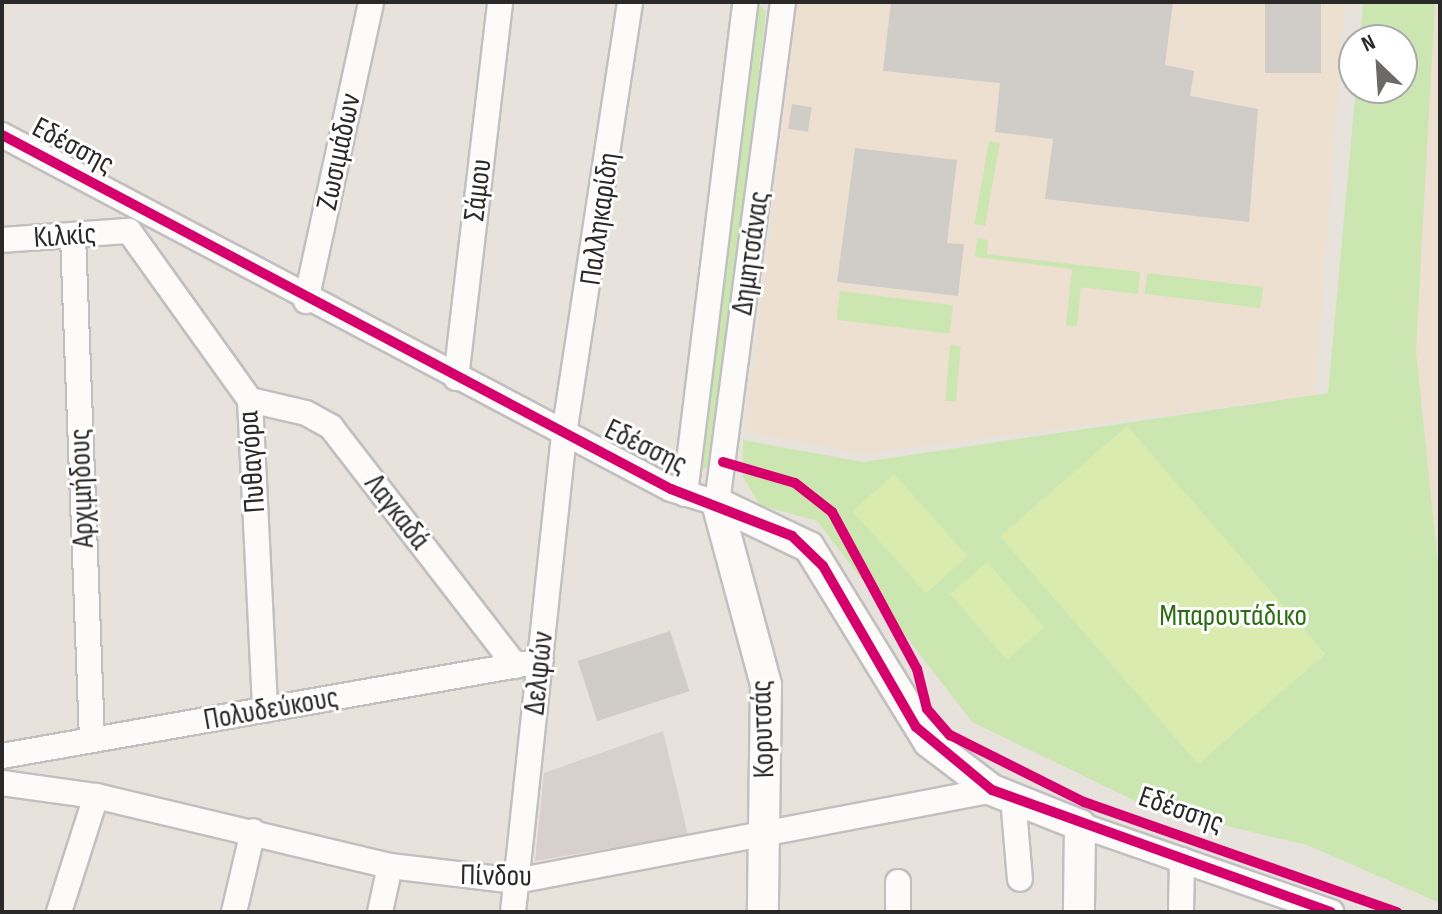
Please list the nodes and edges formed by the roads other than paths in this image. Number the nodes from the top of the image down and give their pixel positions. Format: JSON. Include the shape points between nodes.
{"nodes":[{"id":1,"x":371,"y":2,"type":"edge"},
{"id":2,"x":500,"y":2,"type":"edge"},
{"id":3,"x":630,"y":2,"type":"edge"},
{"id":4,"x":745,"y":2,"type":"edge"},
{"id":5,"x":783,"y":2,"type":"edge"},
{"id":6,"x":2,"y":135,"type":"edge"},
{"id":7,"x":150,"y":215,"type":"junction"},
{"id":8,"x":129,"y":231,"type":"junction"},
{"id":9,"x":73,"y":236,"type":"junction"},
{"id":10,"x":2,"y":240,"type":"edge"},
{"id":11,"x":306,"y":301,"type":"junction"},
{"id":12,"x":456,"y":378,"type":"junction"},
{"id":13,"x":250,"y":400,"type":"junction"},
{"id":14,"x":564,"y":434,"type":"junction"},
{"id":15,"x":685,"y":494,"type":"junction"},
{"id":16,"x":717,"y":503,"type":"junction"},
{"id":17,"x":541,"y":661,"type":"junction"},
{"id":18,"x":516,"y":666,"type":"junction"},
{"id":19,"x":265,"y":710,"type":"junction"},
{"id":20,"x":92,"y":740,"type":"junction"},
{"id":21,"x":2,"y":756,"type":"edge"},
{"id":22,"x":2,"y":783,"type":"edge"},
{"id":23,"x":1002,"y":794,"type":"junction"},
{"id":24,"x":96,"y":796,"type":"junction"},
{"id":25,"x":1080,"y":825,"type":"junction"},
{"id":26,"x":253,"y":831,"type":"junction"},
{"id":27,"x":764,"y":833,"type":"junction"},
{"id":28,"x":1182,"y":860,"type":"junction"},
{"id":29,"x":390,"y":866,"type":"junction"},
{"id":30,"x":1020,"y":879,"type":"dead end"},
{"id":31,"x":516,"y":881,"type":"junction"},
{"id":32,"x":898,"y":882,"type":"dead end"},
{"id":33,"x":1284,"y":903,"type":"edge"},
{"id":34,"x":59,"y":912,"type":"edge"},
{"id":35,"x":234,"y":912,"type":"edge"},
{"id":36,"x":380,"y":912,"type":"edge"},
{"id":37,"x":513,"y":912,"type":"edge"},
{"id":38,"x":763,"y":912,"type":"edge"},
{"id":39,"x":898,"y":912,"type":"edge"},
{"id":40,"x":1079,"y":912,"type":"edge"},
{"id":41,"x":1181,"y":912,"type":"edge"},
{"id":42,"x":1331,"y":912,"type":"edge"}],
"edges":[{"from":1,"to":11,"type":"street","name":"Ζωσιμάδων"},
{"from":2,"to":12,"type":"street","name":"Σάμου"},
{"from":3,"to":14,"type":"street","name":"Παλληκαρίδη"},
{"from":4,"to":15,"type":"street","name":"Δημητσάνας"},
{"from":5,"to":16,"type":"street","name":"Δημητσάνας"},
{"from":6,"to":7,"type":"street","name":"Εδέσσης"},
{"from":7,"to":8,"type":"street"},
{"from":7,"to":11,"type":"street","name":"Εδέσσης"},
{"from":8,"to":9,"type":"street","name":"Κιλκίς"},
{"from":8,"to":13,"type":"street","name":"Πυθαγόρα"},
{"from":9,"to":10,"type":"street","name":"Κιλκίς"},
{"from":9,"to":20,"type":"street","name":"Αρχιμήδους"},
{"from":11,"to":12,"type":"street","name":"Εδέσσης"},
{"from":12,"to":14,"type":"street","name":"Εδέσσης"},
{"from":13,"to":18,"type":"street","name":"Λαγκαδά","via":[[306,413],[331,427]]},
{"from":13,"to":19,"type":"street","name":"Πυθαγόρα"},
{"from":14,"to":15,"type":"street","name":"Εδέσσης"},
{"from":14,"to":17,"type":"street","name":"Δελφών"},
{"from":15,"to":16,"type":"street","name":"Εδέσσης"},
{"from":16,"to":23,"type":"street","name":"Εδέσσης","via":[[809,547],[916,727]]},
{"from":16,"to":27,"type":"street","name":"Κορυτσάς","via":[[766,685]]},
{"from":17,"to":18,"type":"street","name":"Πολυδεύκους"},
{"from":17,"to":31,"type":"street","name":"Δελφών"},
{"from":18,"to":19,"type":"street","name":"Πολυδεύκους"},
{"from":19,"to":20,"type":"street","name":"Πολυδεύκους"},
{"from":20,"to":21,"type":"street","name":"Πολυδεύκους"},
{"from":22,"to":24,"type":"street","name":"Πίνδου"},
{"from":23,"to":25,"type":"street","name":"Εδέσσης"},
{"from":23,"to":27,"type":"street","name":"Πίνδου"},
{"from":23,"to":30,"type":"street"},
{"from":24,"to":26,"type":"street","name":"Πίνδου"},
{"from":24,"to":34,"type":"street"},
{"from":25,"to":28,"type":"street","name":"Εδέσσης"},
{"from":25,"to":40,"type":"street"},
{"from":26,"to":29,"type":"street","name":"Πίνδου"},
{"from":26,"to":35,"type":"street"},
{"from":27,"to":31,"type":"street","name":"Πίνδου"},
{"from":27,"to":38,"type":"street","name":"Κορυτσάς"},
{"from":28,"to":33,"type":"street","name":"Εδέσσης"},
{"from":28,"to":41,"type":"street"},
{"from":29,"to":31,"type":"street","name":"Πίνδου"},
{"from":29,"to":36,"type":"street"},
{"from":31,"to":37,"type":"street","name":"Δελφών"},
{"from":32,"to":39,"type":"street"},
{"from":33,"to":42,"type":"street","name":"Εδέσσης"}]}
